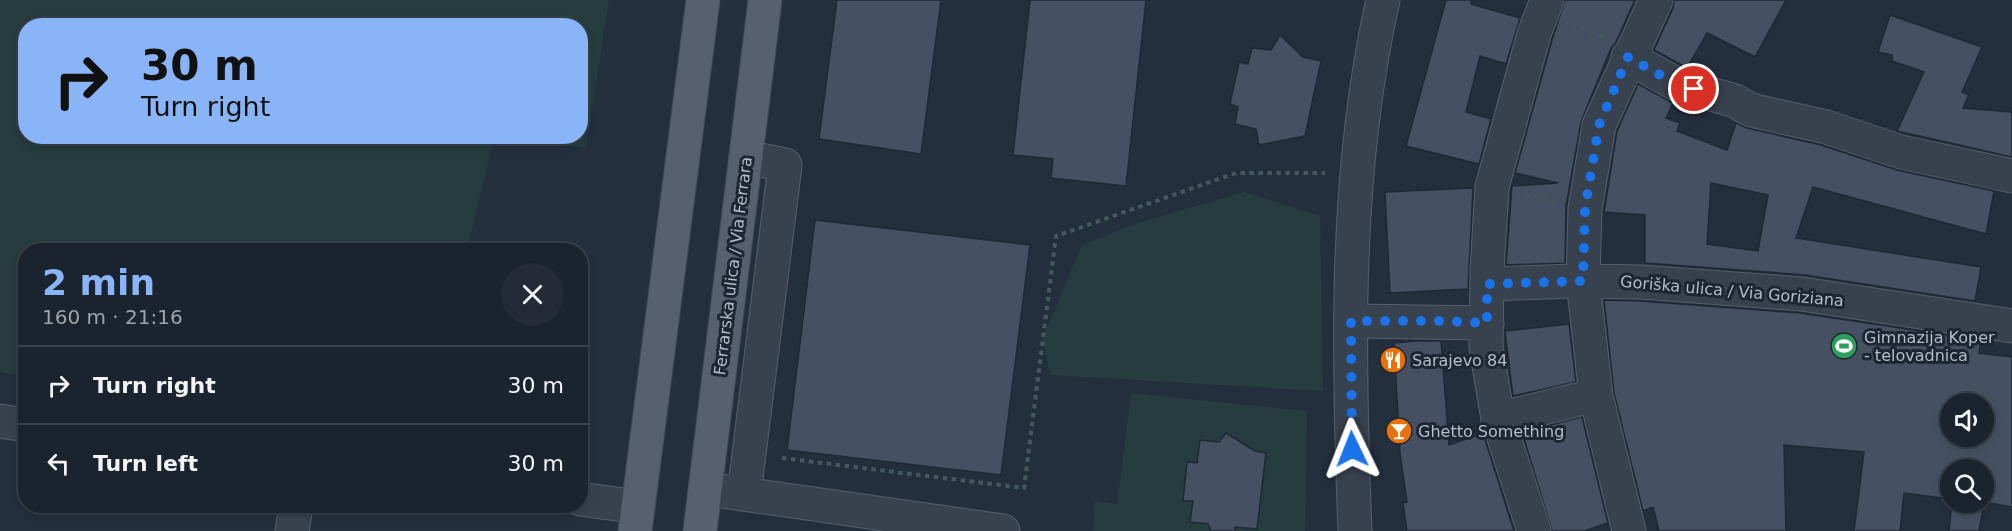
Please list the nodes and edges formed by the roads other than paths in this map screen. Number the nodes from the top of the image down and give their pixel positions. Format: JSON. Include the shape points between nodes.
{"nodes":[{"id":1,"x":703,"y":0,"type":"edge"},
{"id":2,"x":765,"y":0,"type":"edge"},
{"id":3,"x":1383,"y":0,"type":"edge"},
{"id":4,"x":1547,"y":0,"type":"edge"},
{"id":5,"x":1656,"y":0,"type":"edge"},
{"id":6,"x":1617,"y":48,"type":"junction"},
{"id":7,"x":746,"y":157,"type":"junction"},
{"id":8,"x":2012,"y":177,"type":"edge"},
{"id":9,"x":1583,"y":281,"type":"junction"},
{"id":10,"x":1487,"y":284,"type":"junction"},
{"id":11,"x":1351,"y":321,"type":"junction"},
{"id":12,"x":1487,"y":323,"type":"junction"},
{"id":13,"x":2012,"y":326,"type":"edge"},
{"id":14,"x":1576,"y":400,"type":"dead end"},
{"id":15,"x":0,"y":421,"type":"edge"},
{"id":16,"x":18,"y":424,"type":"edge"},
{"id":17,"x":1499,"y":424,"type":"junction"},
{"id":18,"x":706,"y":489,"type":"junction"},
{"id":19,"x":744,"y":494,"type":"junction"},
{"id":20,"x":588,"y":502,"type":"edge"},
{"id":21,"x":295,"y":513,"type":"edge"},
{"id":22,"x":636,"y":519,"type":"edge"},
{"id":23,"x":292,"y":531,"type":"edge"},
{"id":24,"x":700,"y":531,"type":"edge"},
{"id":25,"x":1003,"y":531,"type":"edge"},
{"id":26,"x":1355,"y":531,"type":"edge"},
{"id":27,"x":1534,"y":531,"type":"edge"},
{"id":28,"x":1629,"y":531,"type":"edge"}],
"edges":[{"from":1,"to":22,"type":"main road"},
{"from":2,"to":7,"type":"main road","name":"Ferrarska ulica / Via Ferrara"},
{"from":3,"to":11,"type":"street","via":[[1356,172]]},
{"from":4,"to":10,"type":"street","via":[[1492,187]]},
{"from":5,"to":6,"type":"street"},
{"from":6,"to":8,"type":"street","via":[[1676,84],[1735,101],[1752,110],[1826,127],[1901,152]]},
{"from":6,"to":9,"type":"street","via":[[1585,209]]},
{"from":7,"to":18,"type":"main road","name":"Ferrarska ulica / Via Ferrara"},
{"from":7,"to":19,"type":"street","via":[[785,165]]},
{"from":9,"to":10,"type":"street","name":"Goriška ulica / Via Goriziana"},
{"from":9,"to":13,"type":"street","name":"Goriška ulica / Via Goriziana","via":[[1802,294]]},
{"from":9,"to":28,"type":"street","via":[[1596,396]]},
{"from":10,"to":12,"type":"street"},
{"from":11,"to":12,"type":"street"},
{"from":11,"to":26,"type":"street"},
{"from":12,"to":17,"type":"street","via":[[1486,348]]},
{"from":14,"to":17,"type":"street"},
{"from":15,"to":16,"type":"street"},
{"from":17,"to":27,"type":"street"},
{"from":18,"to":19,"type":"street"},
{"from":18,"to":24,"type":"main road","name":"Ferrarska ulica / Via Ferrara"},
{"from":19,"to":25,"type":"street"},
{"from":20,"to":22,"type":"street"},
{"from":21,"to":23,"type":"street"}]}
